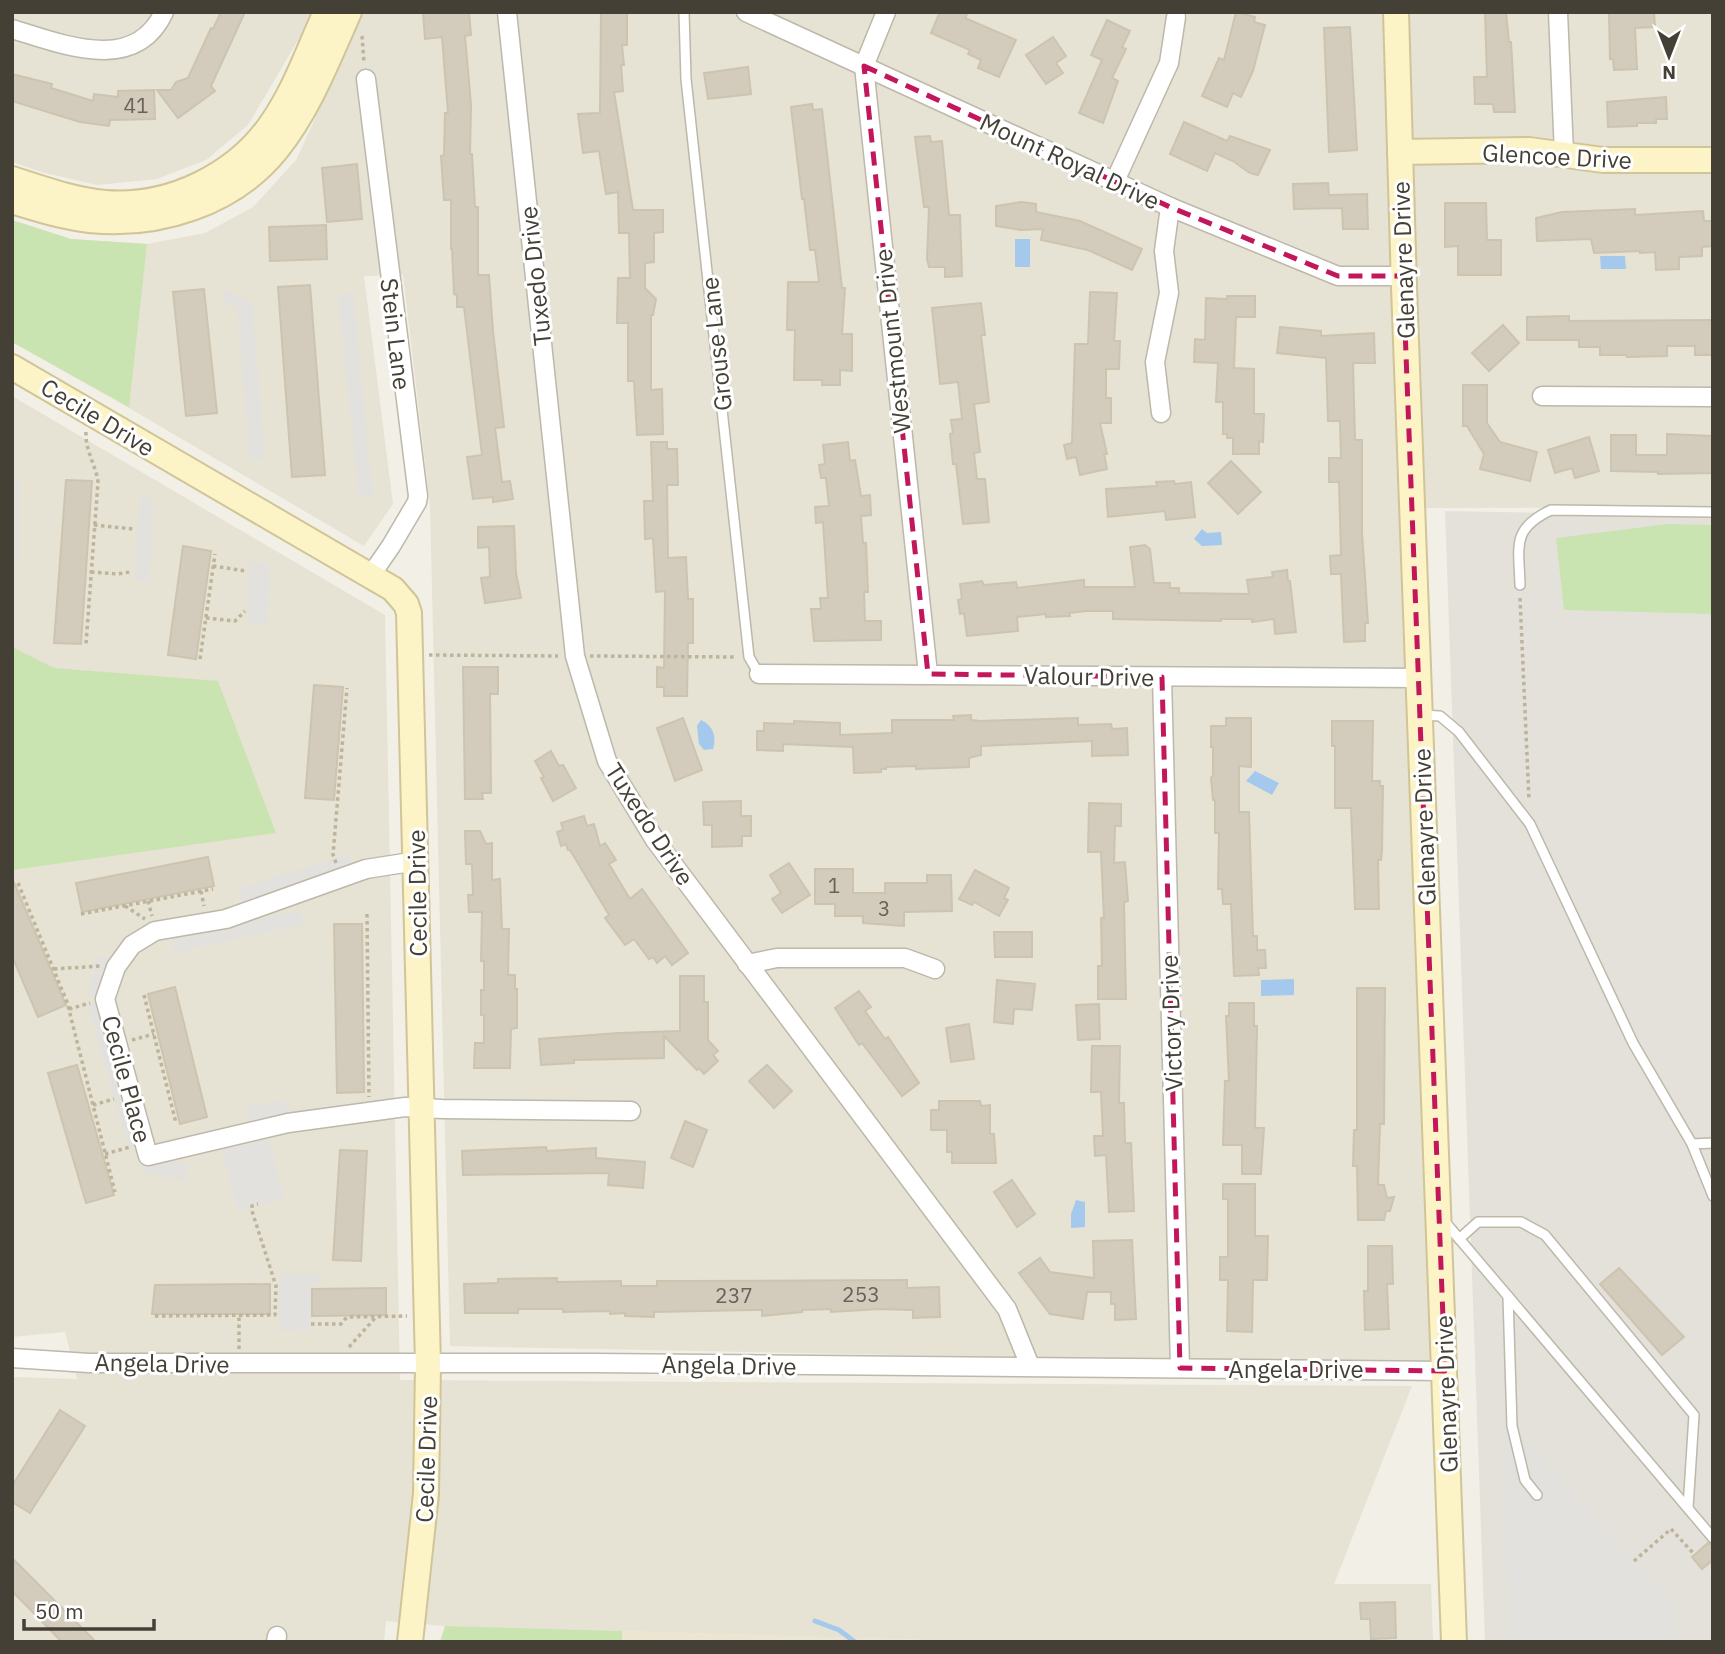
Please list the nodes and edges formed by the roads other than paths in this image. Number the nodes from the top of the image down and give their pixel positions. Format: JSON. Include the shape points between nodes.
{"nodes":[{"id":1,"x":164,"y":12,"type":"edge"},
{"id":2,"x":326,"y":12,"type":"edge"},
{"id":3,"x":507,"y":12,"type":"edge"},
{"id":4,"x":684,"y":12,"type":"edge"},
{"id":5,"x":746,"y":12,"type":"edge"},
{"id":6,"x":886,"y":12,"type":"edge"},
{"id":7,"x":1396,"y":12,"type":"edge"},
{"id":8,"x":1558,"y":12,"type":"edge"},
{"id":9,"x":1176,"y":17,"type":"dead end"},
{"id":10,"x":355,"y":18,"type":"edge"},
{"id":11,"x":12,"y":29,"type":"edge"},
{"id":12,"x":864,"y":66,"type":"junction"},
{"id":13,"x":366,"y":79,"type":"road end"},
{"id":14,"x":1400,"y":152,"type":"junction"},
{"id":15,"x":1564,"y":155,"type":"junction"},
{"id":16,"x":1713,"y":160,"type":"edge"},
{"id":17,"x":12,"y":179,"type":"edge"},
{"id":18,"x":1115,"y":181,"type":"junction"},
{"id":19,"x":12,"y":201,"type":"edge"},
{"id":20,"x":1170,"y":206,"type":"junction"},
{"id":21,"x":1403,"y":276,"type":"junction"},
{"id":22,"x":12,"y":367,"type":"edge"},
{"id":23,"x":1542,"y":396,"type":"dead end"},
{"id":24,"x":1713,"y":397,"type":"edge"},
{"id":25,"x":1161,"y":413,"type":"dead end"},
{"id":26,"x":1713,"y":512,"type":"edge"},
{"id":27,"x":371,"y":575,"type":"junction"},
{"id":28,"x":1520,"y":585,"type":"road end"},
{"id":29,"x":759,"y":674,"type":"joint"},
{"id":30,"x":928,"y":674,"type":"junction"},
{"id":31,"x":1162,"y":677,"type":"junction"},
{"id":32,"x":1418,"y":678,"type":"junction"},
{"id":33,"x":1420,"y":715,"type":"junction"},
{"id":34,"x":417,"y":861,"type":"junction"},
{"id":35,"x":747,"y":964,"type":"junction"},
{"id":36,"x":935,"y":969,"type":"dead end"},
{"id":37,"x":420,"y":1107,"type":"junction"},
{"id":38,"x":631,"y":1111,"type":"dead end"},
{"id":39,"x":1713,"y":1143,"type":"edge"},
{"id":40,"x":1692,"y":1144,"type":"junction"},
{"id":41,"x":1713,"y":1196,"type":"edge"},
{"id":42,"x":1439,"y":1215,"type":"junction"},
{"id":43,"x":1459,"y":1239,"type":"junction"},
{"id":44,"x":1508,"y":1296,"type":"junction"},
{"id":45,"x":12,"y":1358,"type":"edge"},
{"id":46,"x":428,"y":1365,"type":"junction"},
{"id":47,"x":1030,"y":1366,"type":"junction"},
{"id":48,"x":1180,"y":1368,"type":"junction"},
{"id":49,"x":1445,"y":1371,"type":"junction"},
{"id":50,"x":1537,"y":1495,"type":"dead end"},
{"id":51,"x":1688,"y":1508,"type":"junction"},
{"id":52,"x":1713,"y":1538,"type":"edge"},
{"id":53,"x":410,"y":1642,"type":"edge"},
{"id":54,"x":1454,"y":1642,"type":"edge"}],
"edges":[{"from":1,"to":11,"type":"street","via":[[144,38],[116,50],[66,45]]},
{"from":2,"to":17,"type":"street","via":[[274,122],[237,161],[207,181],[155,199],[108,203],[68,197]]},
{"from":3,"to":35,"type":"street","name":"Tuxedo Drive","via":[[575,656],[607,761],[655,840]]},
{"from":4,"to":29,"type":"lane","name":"Grouse Lane","via":[[686,79],[749,657]]},
{"from":5,"to":12,"type":"street","name":"Mount Royal Drive"},
{"from":6,"to":12,"type":"street","name":"Westmount Drive"},
{"from":7,"to":14,"type":"street","name":"Glenayre Drive"},
{"from":8,"to":15,"type":"street"},
{"from":9,"to":18,"type":"street","via":[[1169,63]]},
{"from":10,"to":19,"type":"street","via":[[289,132],[261,167],[223,195],[180,212],[113,221],[66,216]]},
{"from":12,"to":18,"type":"street","name":"Mount Royal Drive"},
{"from":12,"to":30,"type":"street","name":"Westmount Drive"},
{"from":13,"to":27,"type":"street","name":"Stein Lane","via":[[418,496]]},
{"from":14,"to":15,"type":"street","name":"Glencoe Drive","via":[[1529,150]]},
{"from":14,"to":21,"type":"street","name":"Glenayre Drive"},
{"from":15,"to":16,"type":"street","name":"Glencoe Drive","via":[[1603,160]]},
{"from":18,"to":20,"type":"street","name":"Mount Royal Drive"},
{"from":20,"to":21,"type":"street","name":"Mount Royal Drive","via":[[1338,276]]},
{"from":20,"to":25,"type":"street","via":[[1164,251],[1169,293],[1155,362]]},
{"from":21,"to":32,"type":"street","name":"Glenayre Drive"},
{"from":22,"to":27,"type":"street","name":"Cecile Drive"},
{"from":23,"to":24,"type":"street"},
{"from":26,"to":28,"type":"lane","via":[[1551,510],[1534,519],[1522,534]]},
{"from":27,"to":34,"type":"street","name":"Cecile Drive","via":[[406,604],[411,626]]},
{"from":29,"to":30,"type":"street","name":"Valour Drive"},
{"from":30,"to":31,"type":"street","name":"Valour Drive"},
{"from":31,"to":32,"type":"street","name":"Valour Drive"},
{"from":31,"to":48,"type":"street","name":"Victory Drive"},
{"from":32,"to":33,"type":"street","name":"Glenayre Drive"},
{"from":33,"to":40,"type":"lane","via":[[1440,716],[1460,732],[1530,824],[1633,1043]]},
{"from":33,"to":42,"type":"street","name":"Glenayre Drive"},
{"from":34,"to":37,"type":"street","name":"Cecile Drive"},
{"from":34,"to":37,"type":"street","name":"Cecile Place","via":[[366,869],[226,919],[155,931],[132,945],[116,967],[105,999],[148,1156],[288,1123]]},
{"from":35,"to":36,"type":"street","via":[[777,958],[905,958]]},
{"from":35,"to":47,"type":"street","name":"Tuxedo Drive","via":[[1007,1309]]},
{"from":37,"to":38,"type":"street","name":"Cecile Place"},
{"from":37,"to":46,"type":"street","name":"Cecile Drive"},
{"from":39,"to":40,"type":"lane"},
{"from":40,"to":41,"type":"lane"},
{"from":42,"to":43,"type":"lane"},
{"from":42,"to":49,"type":"street","name":"Glenayre Drive"},
{"from":43,"to":44,"type":"lane"},
{"from":43,"to":51,"type":"lane","via":[[1478,1222],[1521,1223],[1545,1235],[1693,1415]]},
{"from":44,"to":50,"type":"lane","via":[[1512,1426],[1525,1480]]},
{"from":44,"to":51,"type":"lane"},
{"from":45,"to":46,"type":"street","name":"Angela Drive","via":[[89,1363]]},
{"from":46,"to":47,"type":"street","name":"Angela Drive"},
{"from":46,"to":53,"type":"street","name":"Cecile Drive","via":[[426,1494]]},
{"from":47,"to":48,"type":"street","name":"Angela Drive"},
{"from":48,"to":49,"type":"street","name":"Angela Drive"},
{"from":49,"to":54,"type":"street","name":"Glenayre Drive"},
{"from":51,"to":52,"type":"lane"}]}
